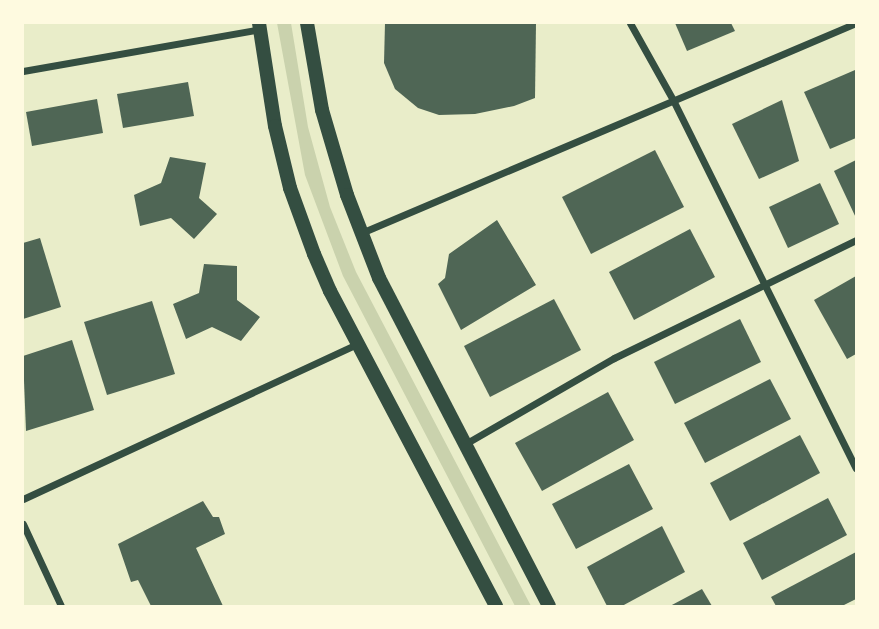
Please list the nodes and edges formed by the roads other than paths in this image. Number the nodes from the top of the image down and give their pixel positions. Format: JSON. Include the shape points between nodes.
{"nodes":[{"id":1,"x":307,"y":23,"type":"edge"},
{"id":2,"x":630,"y":23,"type":"edge"},
{"id":3,"x":856,"y":23,"type":"edge"},
{"id":4,"x":260,"y":26,"type":"edge"},
{"id":5,"x":23,"y":71,"type":"edge"},
{"id":6,"x":673,"y":100,"type":"junction"},
{"id":7,"x":361,"y":233,"type":"junction"},
{"id":8,"x":856,"y":240,"type":"edge"},
{"id":9,"x":764,"y":283,"type":"junction"},
{"id":10,"x":357,"y":344,"type":"junction"},
{"id":11,"x":465,"y":444,"type":"junction"},
{"id":12,"x":856,"y":468,"type":"edge"},
{"id":13,"x":23,"y":499,"type":"edge"},
{"id":14,"x":23,"y":524,"type":"edge"},
{"id":15,"x":61,"y":606,"type":"edge"},
{"id":16,"x":496,"y":606,"type":"edge"},
{"id":17,"x":549,"y":606,"type":"edge"}],
"edges":[{"from":1,"to":7,"type":"main road","via":[[321,110]]},
{"from":2,"to":6,"type":"street"},
{"from":3,"to":6,"type":"street"},
{"from":4,"to":5,"type":"street"},
{"from":4,"to":10,"type":"main road","via":[[290,188],[324,279]]},
{"from":6,"to":7,"type":"street"},
{"from":6,"to":9,"type":"street"},
{"from":7,"to":11,"type":"main road","via":[[379,278]]},
{"from":8,"to":9,"type":"street"},
{"from":9,"to":11,"type":"street","via":[[614,358]]},
{"from":9,"to":12,"type":"street"},
{"from":10,"to":13,"type":"street"},
{"from":10,"to":16,"type":"main road"},
{"from":11,"to":17,"type":"main road"},
{"from":14,"to":15,"type":"street"}]}
